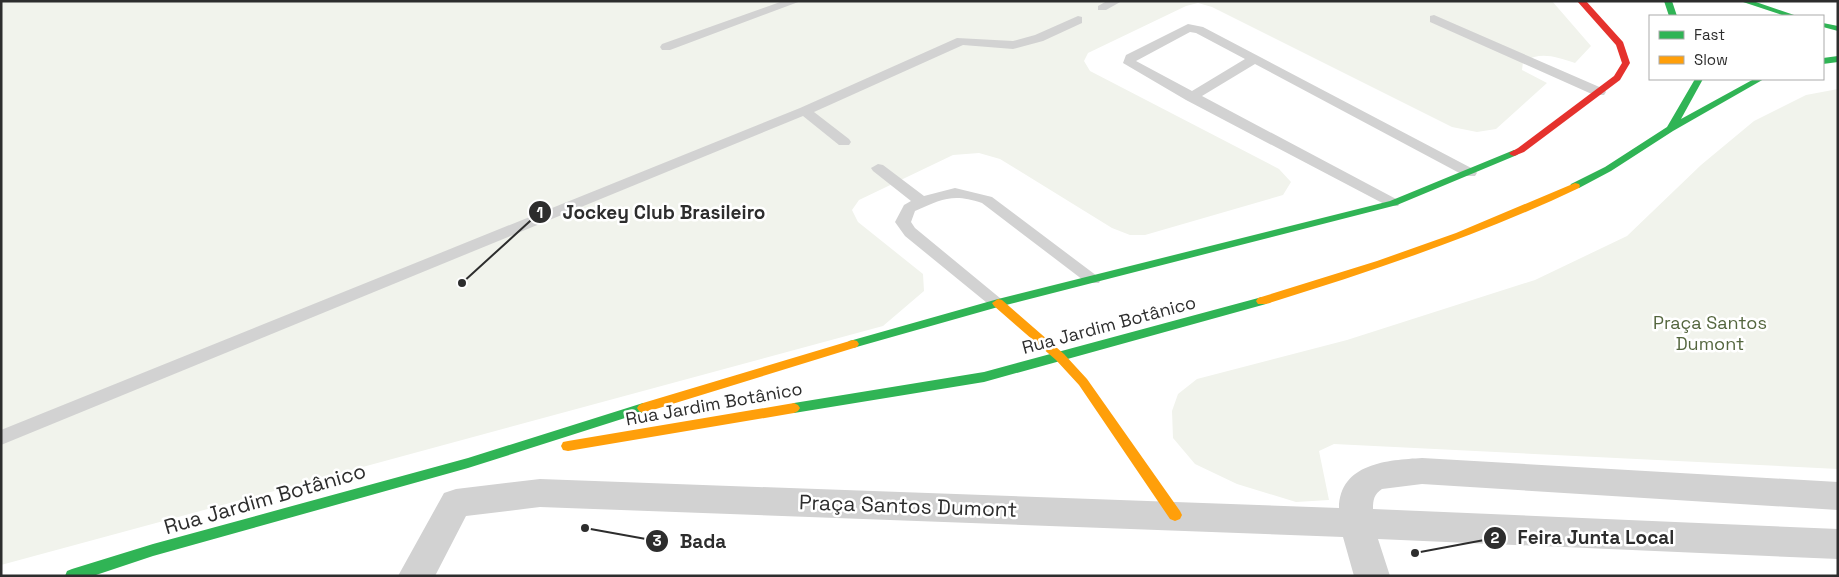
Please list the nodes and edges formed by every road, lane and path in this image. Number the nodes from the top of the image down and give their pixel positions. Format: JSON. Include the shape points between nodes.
{"nodes":[{"id":1,"x":795,"y":1,"type":"edge"},
{"id":2,"x":1116,"y":1,"type":"edge"},
{"id":3,"x":1581,"y":1,"type":"edge"},
{"id":4,"x":1668,"y":1,"type":"edge"},
{"id":5,"x":1750,"y":2,"type":"edge"},
{"id":6,"x":1102,"y":8,"type":"dead end"},
{"id":7,"x":1673,"y":15,"type":"edge"},
{"id":8,"x":1750,"y":15,"type":"edge"},
{"id":9,"x":1790,"y":15,"type":"edge"},
{"id":10,"x":1434,"y":19,"type":"dead end"},
{"id":11,"x":1078,"y":20,"type":"dead end"},
{"id":12,"x":1824,"y":25,"type":"edge"},
{"id":13,"x":1838,"y":29,"type":"edge"},
{"id":14,"x":666,"y":47,"type":"dead end"},
{"id":15,"x":1254,"y":59,"type":"junction"},
{"id":16,"x":1838,"y":59,"type":"edge"},
{"id":17,"x":1824,"y":62,"type":"edge"},
{"id":18,"x":1698,"y":80,"type":"edge"},
{"id":19,"x":1758,"y":80,"type":"edge"},
{"id":20,"x":1599,"y":92,"type":"junction"},
{"id":21,"x":1191,"y":97,"type":"junction"},
{"id":22,"x":805,"y":111,"type":"junction"},
{"id":23,"x":1670,"y":129,"type":"junction"},
{"id":24,"x":844,"y":142,"type":"dead end"},
{"id":25,"x":878,"y":168,"type":"dead end"},
{"id":26,"x":1470,"y":173,"type":"junction"},
{"id":27,"x":922,"y":202,"type":"junction"},
{"id":28,"x":1393,"y":203,"type":"junction"},
{"id":29,"x":1093,"y":279,"type":"junction"},
{"id":30,"x":998,"y":303,"type":"junction"},
{"id":31,"x":1060,"y":357,"type":"junction"},
{"id":32,"x":1,"y":438,"type":"edge"},
{"id":33,"x":468,"y":463,"type":"junction"},
{"id":34,"x":1838,"y":496,"type":"edge"},
{"id":35,"x":1175,"y":515,"type":"junction"},
{"id":36,"x":1356,"y":522,"type":"junction"},
{"id":37,"x":1838,"y":544,"type":"edge"},
{"id":38,"x":72,"y":576,"type":"edge"},
{"id":39,"x":416,"y":576,"type":"edge"},
{"id":40,"x":1372,"y":576,"type":"edge"}],
"edges":[{"from":1,"to":14,"type":"lane"},
{"from":2,"to":6,"type":"lane"},
{"from":3,"to":20,"type":"main road","name":"Rua Jardim Botânico","via":[[1620,44],[1626,63],[1617,78]]},
{"from":4,"to":7,"type":"main road"},
{"from":5,"to":8,"type":"main road"},
{"from":5,"to":9,"type":"main road"},
{"from":10,"to":20,"type":"lane"},
{"from":11,"to":22,"type":"lane","via":[[1039,38],[1013,45],[961,41]]},
{"from":12,"to":13,"type":"main road"},
{"from":15,"to":21,"type":"lane"},
{"from":15,"to":21,"type":"lane","via":[[1199,30],[1188,28],[1130,58],[1129,63]]},
{"from":15,"to":26,"type":"lane"},
{"from":16,"to":17,"type":"main road"},
{"from":18,"to":23,"type":"main road","name":"Rua Jardim Botânico"},
{"from":19,"to":23,"type":"main road"},
{"from":20,"to":26,"type":"main road","name":"Rua Jardim Botânico","via":[[1521,150]]},
{"from":21,"to":28,"type":"lane"},
{"from":22,"to":24,"type":"lane"},
{"from":22,"to":32,"type":"lane"},
{"from":23,"to":31,"type":"main road","name":"Rua Jardim Botânico","via":[[1608,169],[1527,210],[1403,257],[1222,313]]},
{"from":25,"to":27,"type":"lane"},
{"from":26,"to":28,"type":"main road","name":"Rua Jardim Botânico"},
{"from":27,"to":29,"type":"lane","via":[[947,192],[968,193],[987,200]]},
{"from":27,"to":30,"type":"lane","via":[[908,208],[903,222],[910,232]]},
{"from":28,"to":29,"type":"main road","name":"Rua Jardim Botânico"},
{"from":29,"to":30,"type":"main road","name":"Rua Jardim Botânico"},
{"from":30,"to":31,"type":"main road"},
{"from":30,"to":33,"type":"main road","name":"Rua Jardim Botânico","via":[[750,374]]},
{"from":31,"to":33,"type":"main road","name":"Rua Jardim Botânico","via":[[984,377]]},
{"from":31,"to":35,"type":"main road","via":[[1095,398]]},
{"from":33,"to":38,"type":"main road","name":"Rua Jardim Botânico","via":[[153,550]]},
{"from":34,"to":36,"type":"street","via":[[1422,471],[1392,473],[1366,482],[1357,495]]},
{"from":35,"to":36,"type":"street","name":"Praça Santos Dumont"},
{"from":35,"to":39,"type":"street","name":"Praça Santos Dumont","via":[[540,494],[456,504]]},
{"from":36,"to":37,"type":"street","name":"Praça Santos Dumont"},
{"from":36,"to":40,"type":"street"}]}
